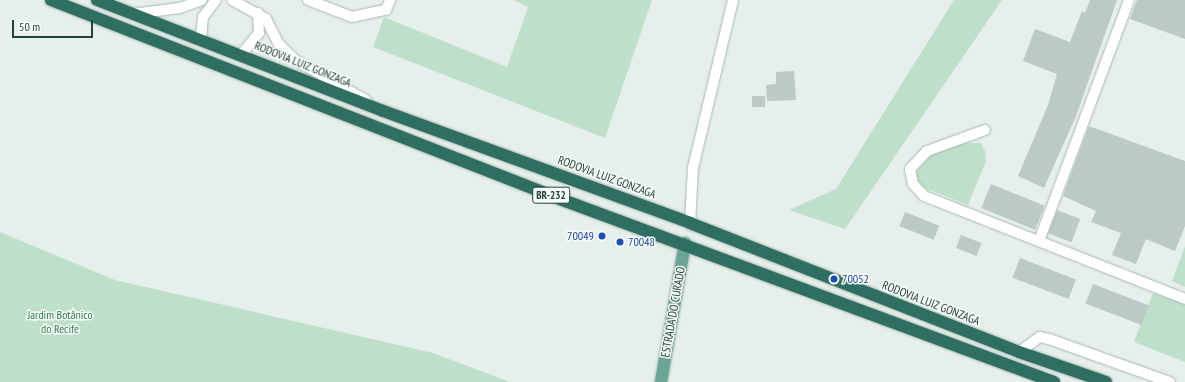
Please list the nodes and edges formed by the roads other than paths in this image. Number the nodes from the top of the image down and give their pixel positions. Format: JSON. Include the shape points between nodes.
{"nodes":[{"id":1,"x":50,"y":0,"type":"edge"},
{"id":2,"x":97,"y":0,"type":"edge"},
{"id":3,"x":202,"y":0,"type":"edge"},
{"id":4,"x":216,"y":0,"type":"edge"},
{"id":5,"x":235,"y":0,"type":"edge"},
{"id":6,"x":308,"y":0,"type":"edge"},
{"id":7,"x":390,"y":0,"type":"edge"},
{"id":8,"x":733,"y":0,"type":"edge"},
{"id":9,"x":1129,"y":0,"type":"edge"},
{"id":10,"x":258,"y":13,"type":"junction"},
{"id":11,"x":133,"y":14,"type":"junction"},
{"id":12,"x":201,"y":39,"type":"junction"},
{"id":13,"x":242,"y":55,"type":"junction"},
{"id":14,"x":383,"y":111,"type":"junction"},
{"id":15,"x":984,"y":130,"type":"dead end"},
{"id":16,"x":690,"y":223,"type":"junction"},
{"id":17,"x":1039,"y":241,"type":"junction"},
{"id":18,"x":685,"y":243,"type":"junction"},
{"id":19,"x":1185,"y":299,"type":"edge"},
{"id":20,"x":1019,"y":352,"type":"junction"},
{"id":21,"x":661,"y":382,"type":"edge"},
{"id":22,"x":1054,"y":382,"type":"edge"},
{"id":23,"x":1106,"y":382,"type":"edge"},
{"id":24,"x":1170,"y":382,"type":"edge"}],
"edges":[{"from":1,"to":18,"type":"highway","number":"BR-232","via":[[560,199]]},
{"from":2,"to":11,"type":"highway","name":"RODOVIA LUIZ GONZAGA","number":"BR-232"},
{"from":3,"to":11,"type":"lane","via":[[180,8]]},
{"from":4,"to":12,"type":"lane","via":[[203,17]]},
{"from":5,"to":10,"type":"lane"},
{"from":6,"to":7,"type":"lane","via":[[352,17],[386,10]]},
{"from":8,"to":16,"type":"lane","via":[[694,168]]},
{"from":9,"to":17,"type":"lane"},
{"from":10,"to":13,"type":"lane","via":[[259,33]]},
{"from":10,"to":14,"type":"lane","via":[[271,24],[278,43],[294,60]]},
{"from":11,"to":12,"type":"highway","name":"RODOVIA LUIZ GONZAGA","number":"BR-232"},
{"from":12,"to":13,"type":"highway","name":"RODOVIA LUIZ GONZAGA","number":"BR-232"},
{"from":13,"to":14,"type":"highway","name":"RODOVIA LUIZ GONZAGA","number":"BR-232"},
{"from":14,"to":16,"type":"highway","name":"RODOVIA LUIZ GONZAGA","number":"BR-232"},
{"from":15,"to":17,"type":"lane","via":[[926,151],[910,169],[913,184],[924,196]]},
{"from":16,"to":20,"type":"highway","name":"RODOVIA LUIZ GONZAGA","number":"BR-232"},
{"from":17,"to":19,"type":"lane"},
{"from":18,"to":21,"type":"main road","name":"ESTRADA DO CURADO"},
{"from":18,"to":22,"type":"highway","number":"BR-232"},
{"from":20,"to":23,"type":"highway","name":"RODOVIA LUIZ GONZAGA","number":"BR-232"},
{"from":20,"to":24,"type":"lane","via":[[1040,337]]}]}
